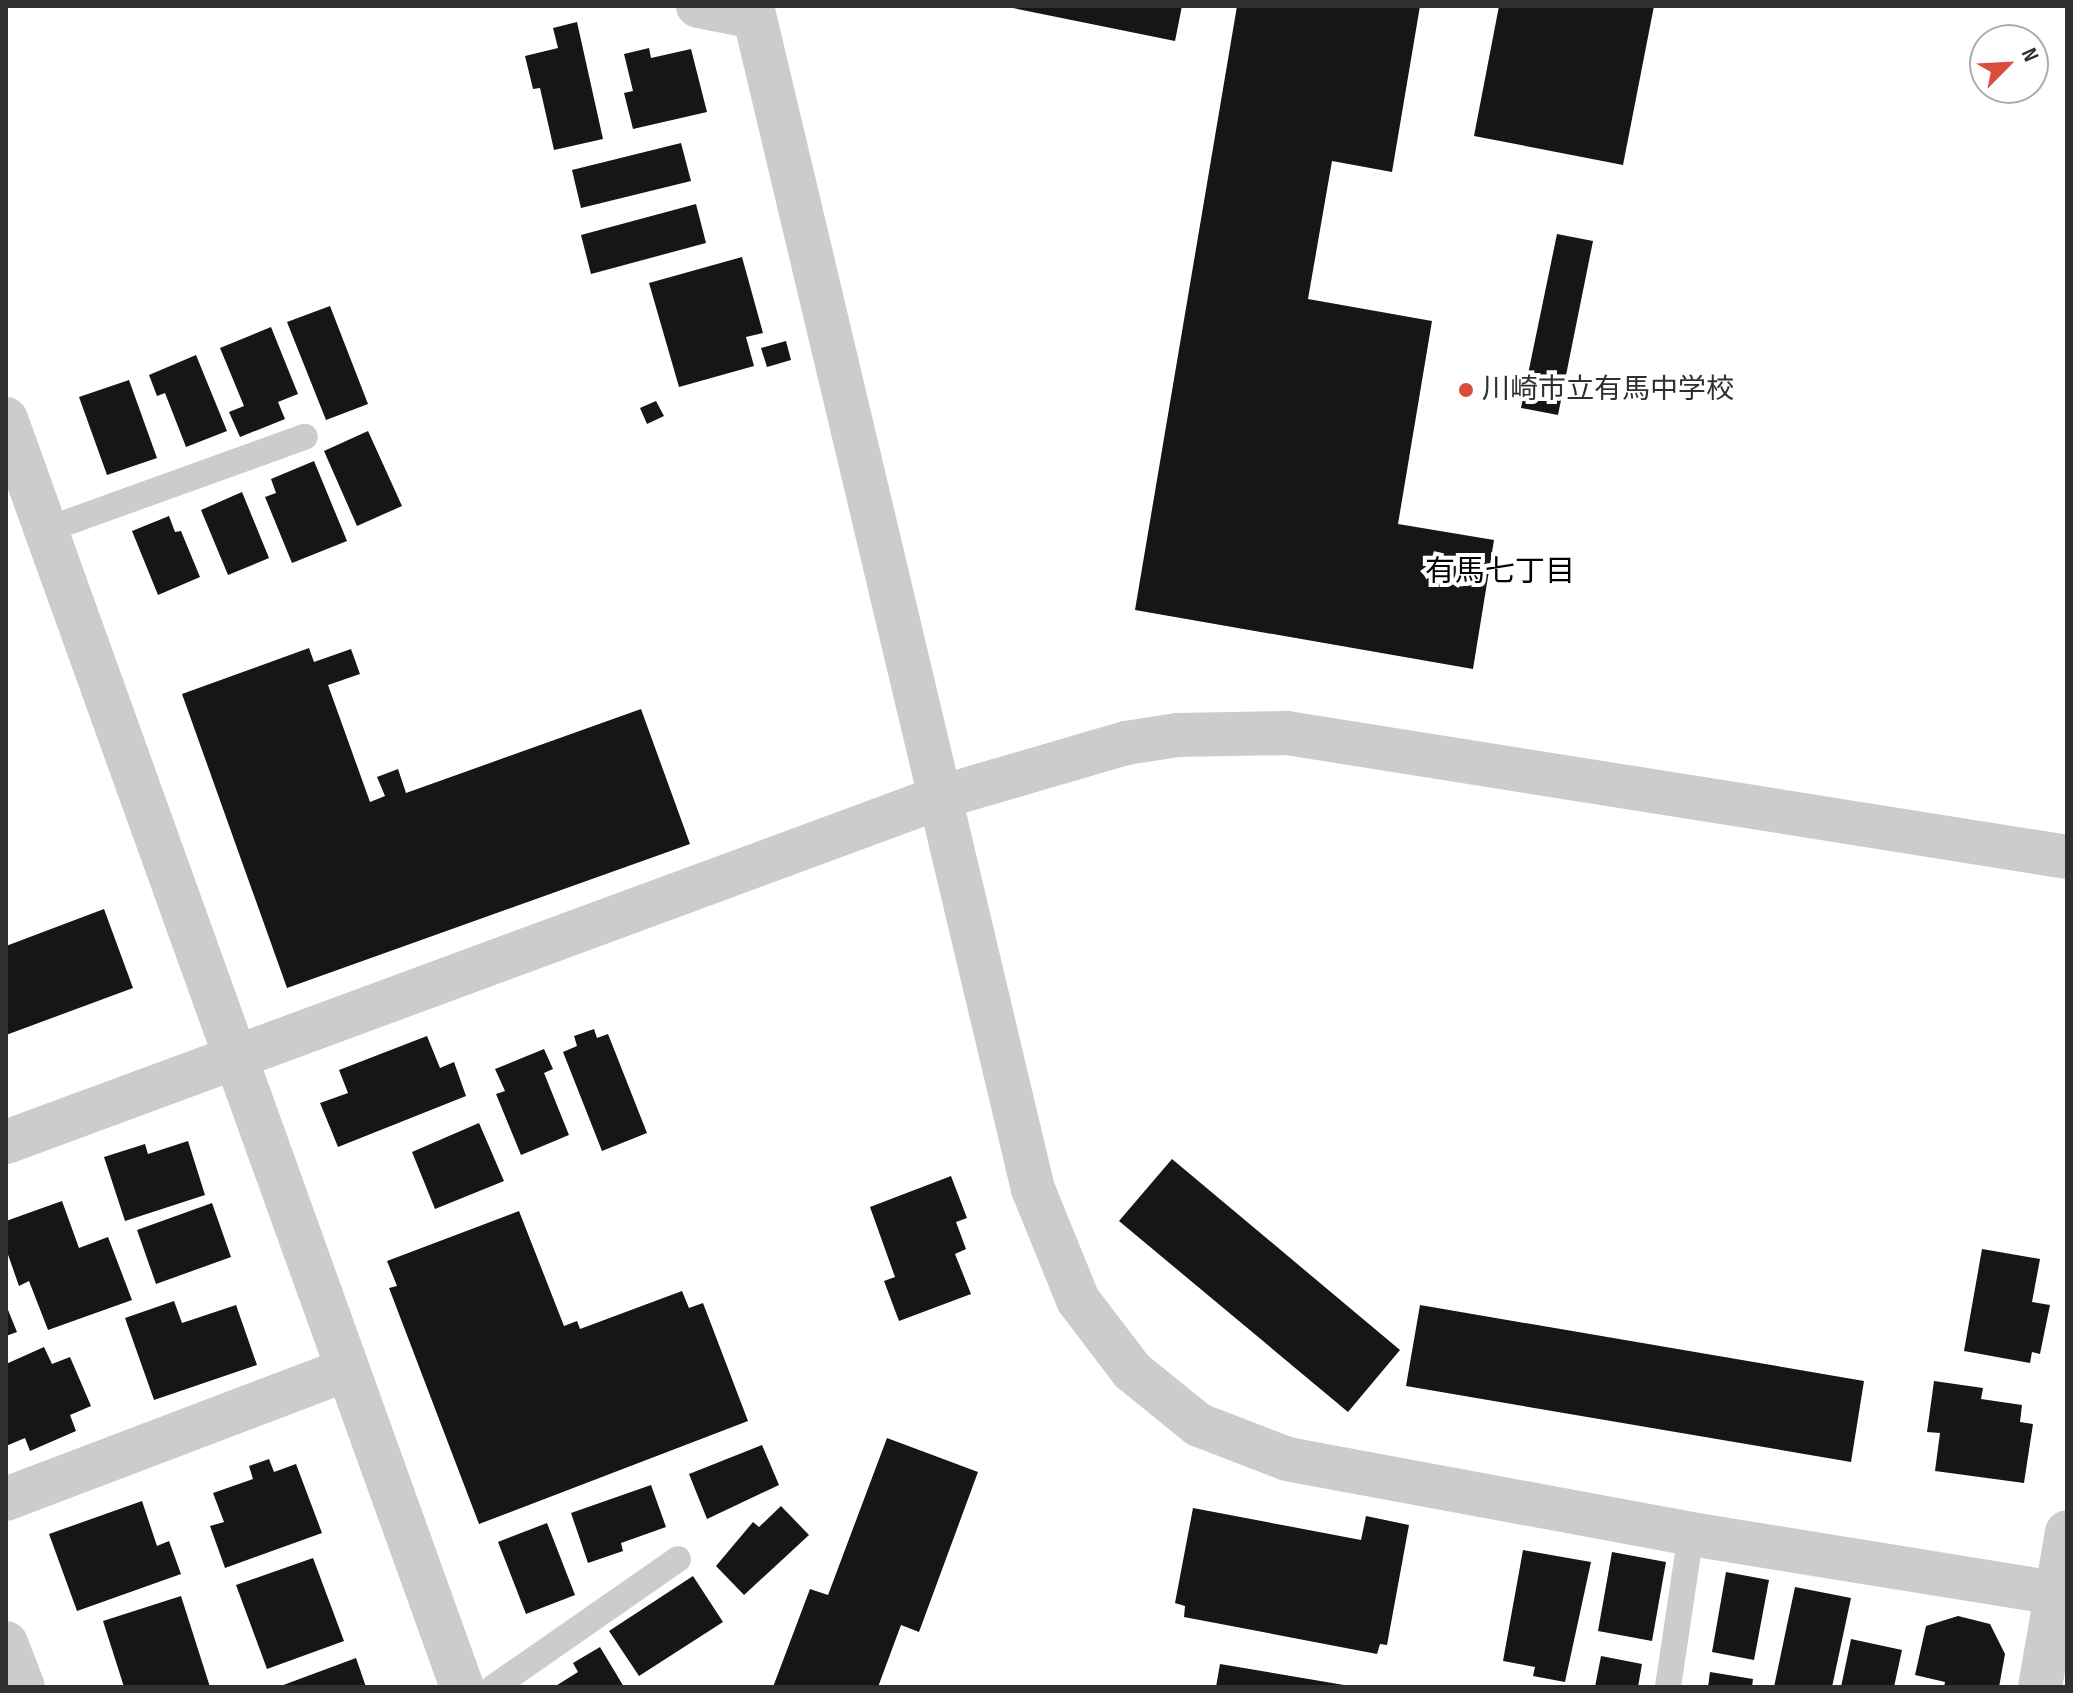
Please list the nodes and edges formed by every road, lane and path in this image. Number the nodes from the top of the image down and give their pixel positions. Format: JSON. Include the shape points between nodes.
{"nodes":[{"id":1,"x":698,"y":6,"type":"edge"},
{"id":2,"x":751,"y":11,"type":"edge"},
{"id":3,"x":6,"y":419,"type":"edge"},
{"id":4,"x":305,"y":437,"type":"dead end"},
{"id":5,"x":46,"y":530,"type":"junction"},
{"id":6,"x":941,"y":797,"type":"junction"},
{"id":7,"x":2067,"y":857,"type":"edge"},
{"id":8,"x":233,"y":1054,"type":"junction"},
{"id":9,"x":6,"y":1142,"type":"edge"},
{"id":10,"x":346,"y":1370,"type":"junction"},
{"id":11,"x":6,"y":1499,"type":"edge"},
{"id":12,"x":2067,"y":1532,"type":"edge"},
{"id":13,"x":1691,"y":1534,"type":"junction"},
{"id":14,"x":678,"y":1559,"type":"dead end"},
{"id":15,"x":2062,"y":1594,"type":"edge"},
{"id":16,"x":6,"y":1643,"type":"edge"},
{"id":17,"x":23,"y":1687,"type":"edge"},
{"id":18,"x":462,"y":1687,"type":"edge"},
{"id":19,"x":494,"y":1687,"type":"edge"},
{"id":20,"x":1668,"y":1687,"type":"edge"},
{"id":21,"x":2040,"y":1687,"type":"edge"}],
"edges":[{"from":1,"to":2,"type":"street"},
{"from":2,"to":6,"type":"street"},
{"from":3,"to":5,"type":"street"},
{"from":4,"to":5,"type":"lane"},
{"from":5,"to":8,"type":"street"},
{"from":6,"to":7,"type":"street","via":[[1126,743],[1230,731],[1287,733]]},
{"from":6,"to":8,"type":"street"},
{"from":6,"to":13,"type":"street","via":[[1033,1189],[1078,1300],[1132,1371],[1199,1425],[1287,1459]]},
{"from":8,"to":9,"type":"street"},
{"from":8,"to":10,"type":"street"},
{"from":10,"to":11,"type":"street"},
{"from":10,"to":18,"type":"street"},
{"from":12,"to":15,"type":"street"},
{"from":13,"to":15,"type":"street"},
{"from":13,"to":20,"type":"lane"},
{"from":14,"to":19,"type":"lane"},
{"from":15,"to":21,"type":"street"},
{"from":16,"to":17,"type":"street"}]}
